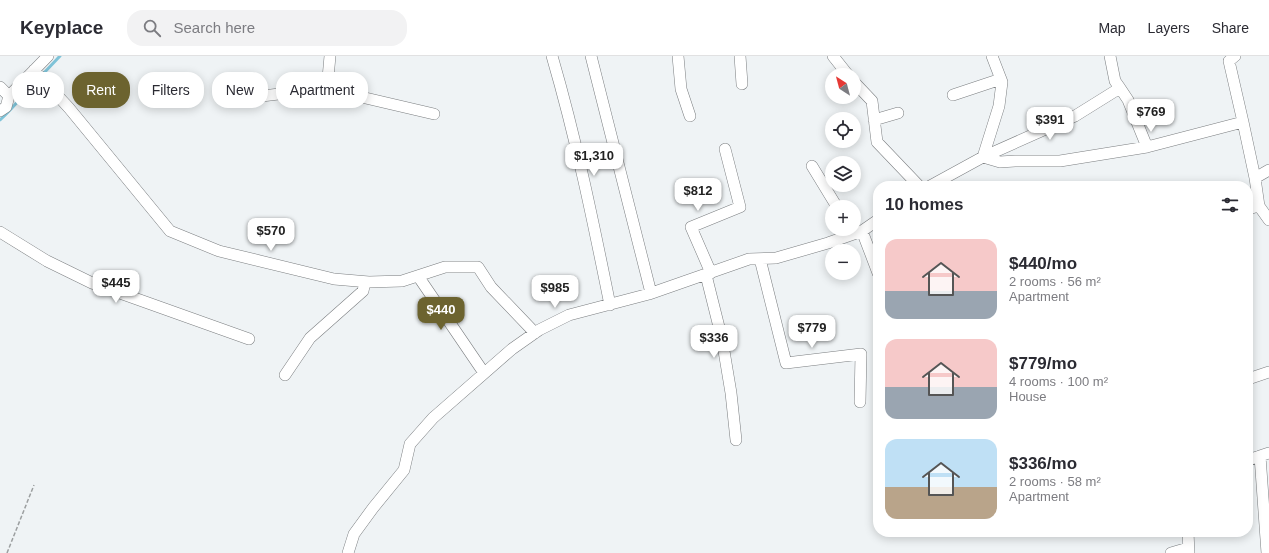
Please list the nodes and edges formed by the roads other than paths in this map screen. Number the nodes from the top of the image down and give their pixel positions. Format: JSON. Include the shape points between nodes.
{"nodes":[{"id":1,"x":48,"y":56,"type":"edge"},
{"id":2,"x":330,"y":56,"type":"edge"},
{"id":3,"x":552,"y":56,"type":"edge"},
{"id":4,"x":591,"y":56,"type":"edge"},
{"id":5,"x":678,"y":56,"type":"edge"},
{"id":6,"x":740,"y":56,"type":"edge"},
{"id":7,"x":833,"y":56,"type":"edge"},
{"id":8,"x":992,"y":56,"type":"edge"},
{"id":9,"x":1110,"y":56,"type":"edge"},
{"id":10,"x":1234,"y":56,"type":"edge"},
{"id":11,"x":842,"y":68,"type":"edge"},
{"id":12,"x":34,"y":70,"type":"junction"},
{"id":13,"x":329,"y":72,"type":"edge"},
{"id":14,"x":1001,"y":79,"type":"junction"},
{"id":15,"x":742,"y":84,"type":"dead end"},
{"id":16,"x":0,"y":86,"type":"edge"},
{"id":17,"x":1120,"y":88,"type":"junction"},
{"id":18,"x":861,"y":90,"type":"edge"},
{"id":19,"x":953,"y":95,"type":"dead end"},
{"id":20,"x":9,"y":96,"type":"junction"},
{"id":21,"x":368,"y":99,"type":"edge"},
{"id":22,"x":0,"y":111,"type":"edge"},
{"id":23,"x":898,"y":113,"type":"dead end"},
{"id":24,"x":434,"y":114,"type":"dead end"},
{"id":25,"x":690,"y":116,"type":"dead end"},
{"id":26,"x":874,"y":120,"type":"junction"},
{"id":27,"x":1243,"y":122,"type":"junction"},
{"id":28,"x":1147,"y":147,"type":"junction"},
{"id":29,"x":725,"y":149,"type":"dead end"},
{"id":30,"x":983,"y":157,"type":"junction"},
{"id":31,"x":812,"y":166,"type":"dead end"},
{"id":32,"x":1269,"y":170,"type":"edge"},
{"id":33,"x":1255,"y":178,"type":"junction"},
{"id":34,"x":914,"y":181,"type":"edge"},
{"id":35,"x":939,"y":181,"type":"edge"},
{"id":36,"x":833,"y":200,"type":"edge"},
{"id":37,"x":1253,"y":208,"type":"edge"},
{"id":38,"x":1269,"y":220,"type":"edge"},
{"id":39,"x":873,"y":222,"type":"edge"},
{"id":40,"x":861,"y":228,"type":"edge"},
{"id":41,"x":0,"y":232,"type":"edge"},
{"id":42,"x":845,"y":236,"type":"edge"},
{"id":43,"x":859,"y":236,"type":"edge"},
{"id":44,"x":760,"y":259,"type":"junction"},
{"id":45,"x":873,"y":263,"type":"edge"},
{"id":46,"x":708,"y":274,"type":"junction"},
{"id":47,"x":418,"y":276,"type":"junction"},
{"id":48,"x":365,"y":282,"type":"junction"},
{"id":49,"x":651,"y":293,"type":"junction"},
{"id":50,"x":610,"y":305,"type":"junction"},
{"id":51,"x":535,"y":333,"type":"junction"},
{"id":52,"x":249,"y":339,"type":"dead end"},
{"id":53,"x":1269,"y":372,"type":"edge"},
{"id":54,"x":484,"y":373,"type":"junction"},
{"id":55,"x":285,"y":375,"type":"dead end"},
{"id":56,"x":1253,"y":377,"type":"edge"},
{"id":57,"x":860,"y":402,"type":"dead end"},
{"id":58,"x":736,"y":440,"type":"dead end"},
{"id":59,"x":1264,"y":455,"type":"edge"},
{"id":60,"x":1253,"y":458,"type":"edge"},
{"id":61,"x":1188,"y":537,"type":"edge"},
{"id":62,"x":1189,"y":550,"type":"edge"},
{"id":63,"x":348,"y":553,"type":"edge"},
{"id":64,"x":1171,"y":553,"type":"edge"},
{"id":65,"x":1267,"y":553,"type":"edge"}],
"edges":[{"from":1,"to":12,"type":"street"},
{"from":2,"to":13,"type":"street"},
{"from":3,"to":50,"type":"street","via":[[564,97]]},
{"from":4,"to":49,"type":"street"},
{"from":5,"to":25,"type":"street","via":[[681,89]]},
{"from":6,"to":15,"type":"street"},
{"from":7,"to":11,"type":"street"},
{"from":8,"to":14,"type":"street"},
{"from":9,"to":17,"type":"street","via":[[1115,81]]},
{"from":10,"to":27,"type":"street","via":[[1229,61]]},
{"from":12,"to":20,"type":"street"},
{"from":12,"to":48,"type":"street","via":[[69,108],[170,230],[219,251],[334,279]]},
{"from":14,"to":19,"type":"street"},
{"from":14,"to":30,"type":"street","via":[[999,106]]},
{"from":16,"to":20,"type":"street"},
{"from":17,"to":28,"type":"street","via":[[1128,100]]},
{"from":17,"to":30,"type":"street","via":[[1075,116]]},
{"from":18,"to":26,"type":"street","via":[[872,102]]},
{"from":20,"to":22,"type":"street","via":[[6,107]]},
{"from":21,"to":24,"type":"street"},
{"from":23,"to":26,"type":"street"},
{"from":26,"to":34,"type":"street","via":[[877,142]]},
{"from":27,"to":28,"type":"street"},
{"from":27,"to":33,"type":"street"},
{"from":28,"to":30,"type":"street","via":[[1060,161],[1000,162]]},
{"from":29,"to":46,"type":"street","via":[[740,207],[691,227]]},
{"from":30,"to":35,"type":"street"},
{"from":31,"to":36,"type":"street"},
{"from":32,"to":33,"type":"street"},
{"from":33,"to":37,"type":"street"},
{"from":37,"to":38,"type":"street"},
{"from":39,"to":40,"type":"street"},
{"from":41,"to":52,"type":"street","via":[[47,261],[92,283]]},
{"from":42,"to":44,"type":"street","via":[[828,244],[776,258]]},
{"from":43,"to":45,"type":"street"},
{"from":44,"to":46,"type":"street","via":[[749,259]]},
{"from":44,"to":57,"type":"street","via":[[786,363],[861,354]]},
{"from":46,"to":49,"type":"street"},
{"from":46,"to":58,"type":"street","via":[[722,339]]},
{"from":47,"to":48,"type":"street","via":[[402,281]]},
{"from":47,"to":51,"type":"street","via":[[445,267],[478,267],[496,292]]},
{"from":47,"to":54,"type":"street"},
{"from":48,"to":55,"type":"street","via":[[363,291],[310,338]]},
{"from":49,"to":50,"type":"street"},
{"from":50,"to":51,"type":"street","via":[[569,315]]},
{"from":51,"to":54,"type":"street"},
{"from":53,"to":56,"type":"street"},
{"from":54,"to":63,"type":"street","via":[[433,418],[410,444],[404,470],[354,534]]},
{"from":59,"to":60,"type":"street"},
{"from":59,"to":65,"type":"street"},
{"from":61,"to":62,"type":"street"},
{"from":62,"to":64,"type":"street"}]}
